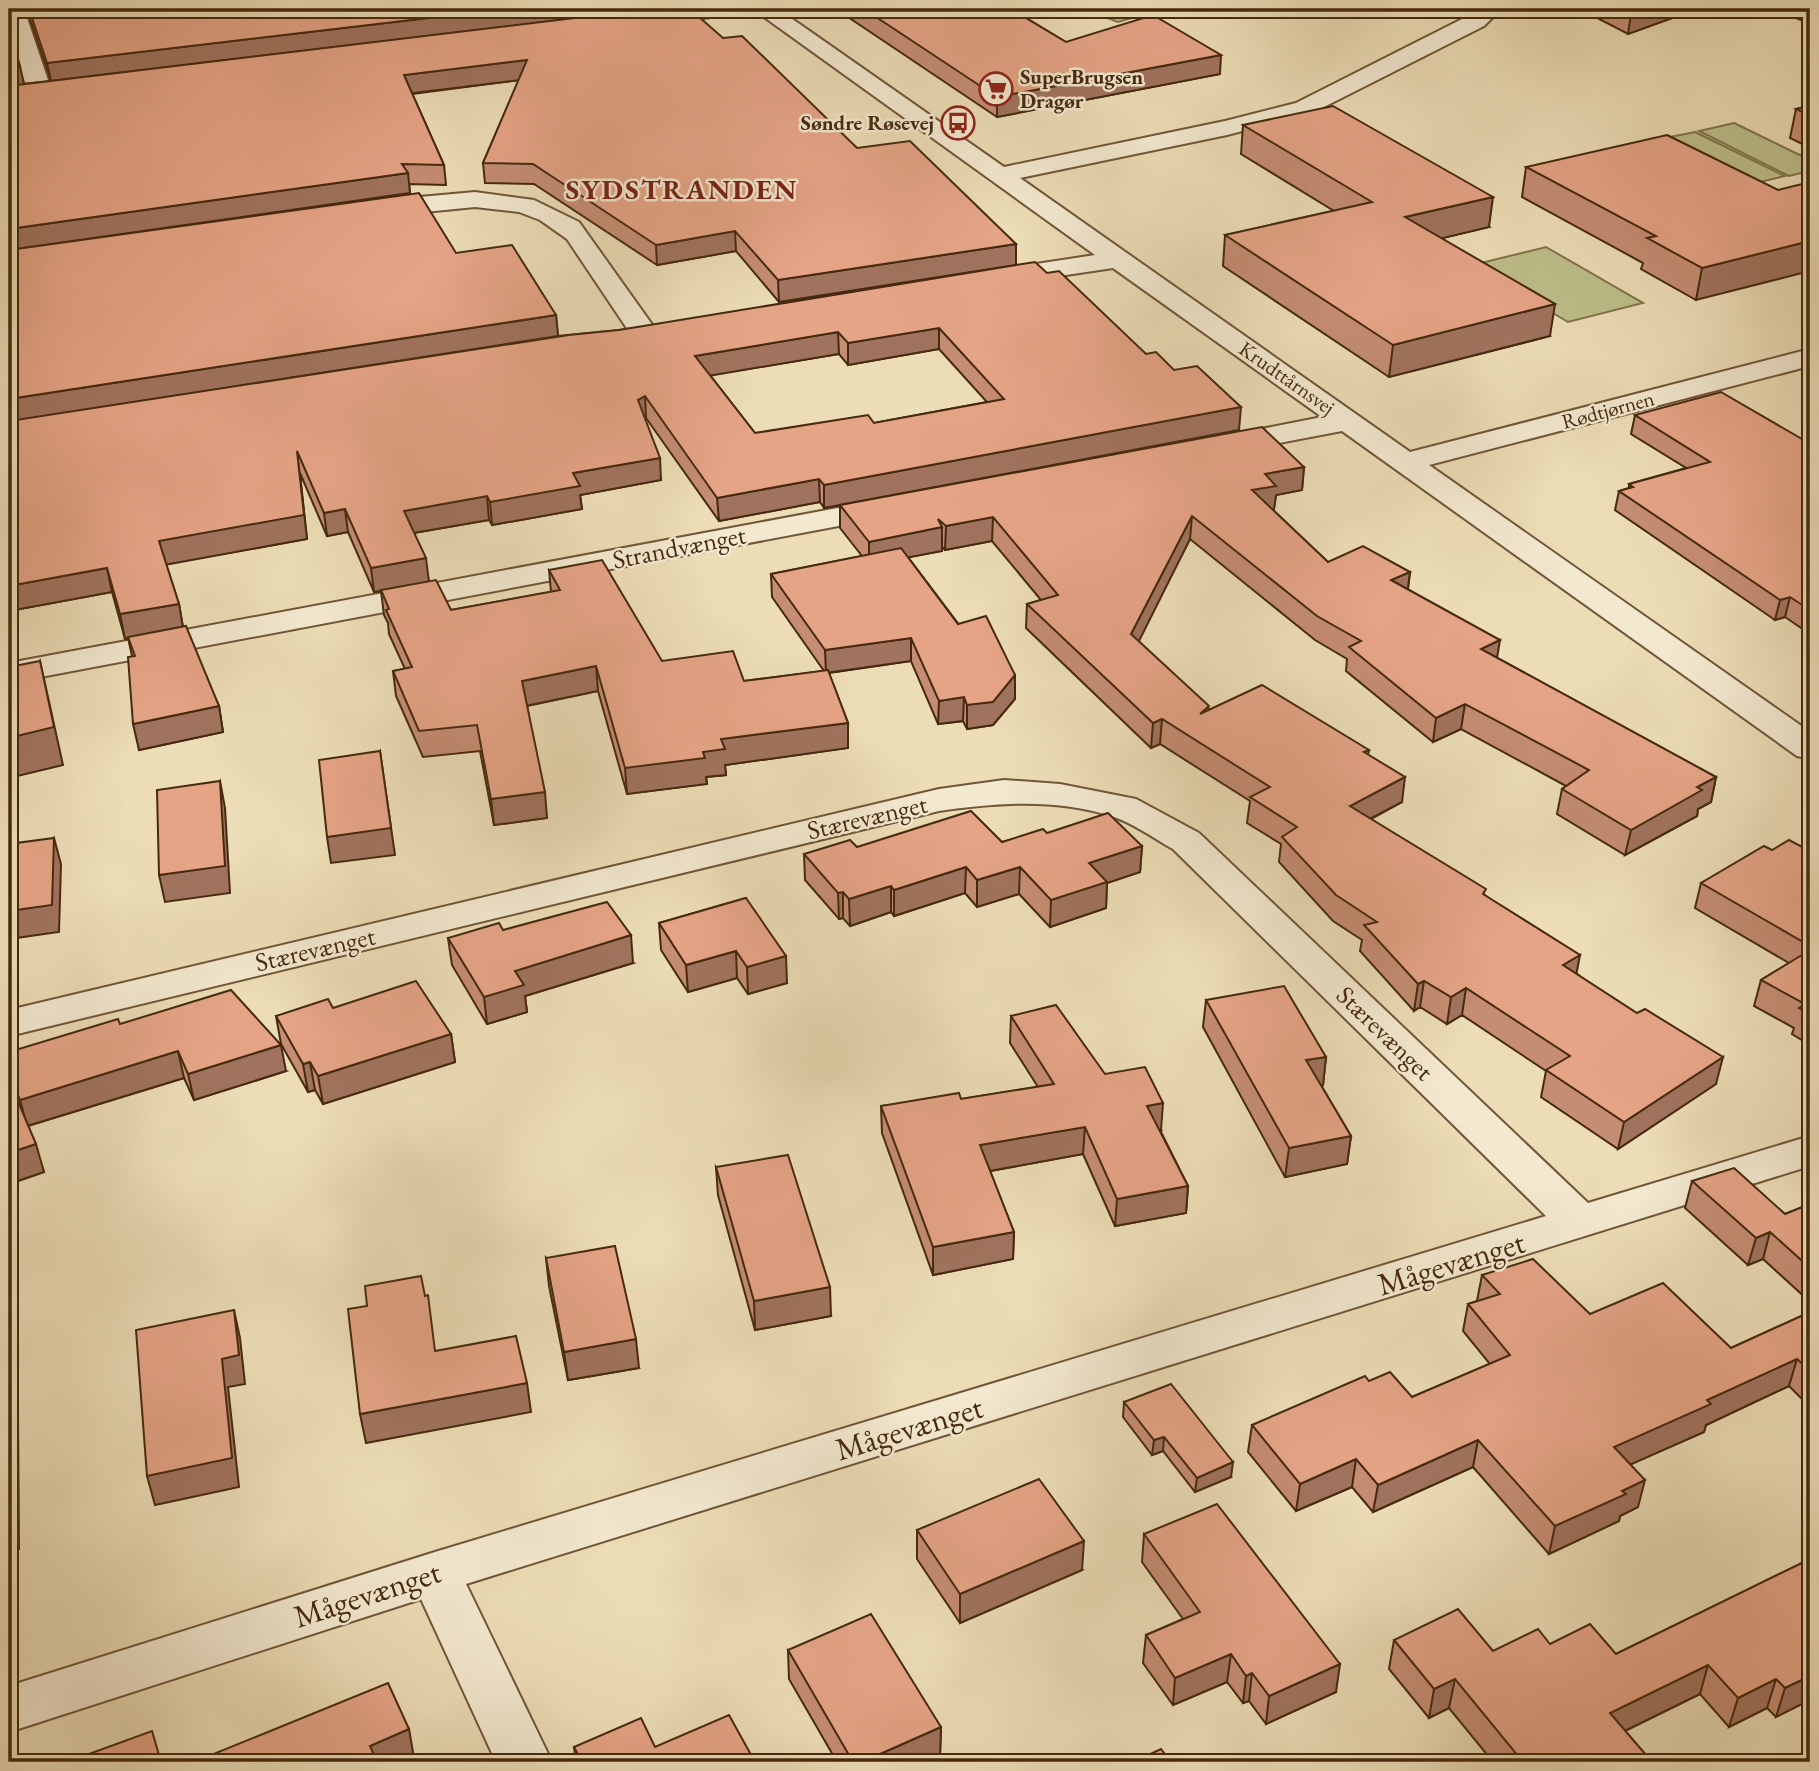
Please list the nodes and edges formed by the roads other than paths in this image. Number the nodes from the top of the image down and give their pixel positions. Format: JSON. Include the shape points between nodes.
{"nodes":[{"id":1,"x":13,"y":9,"type":"edge"},
{"id":2,"x":726,"y":9,"type":"edge"},
{"id":3,"x":764,"y":9,"type":"edge"},
{"id":4,"x":1490,"y":9,"type":"edge"},
{"id":5,"x":617,"y":22,"type":"edge"},
{"id":6,"x":67,"y":89,"type":"edge"},
{"id":7,"x":1000,"y":175,"type":"junction"},
{"id":8,"x":355,"y":212,"type":"edge"},
{"id":9,"x":1118,"y":258,"type":"junction"},
{"id":10,"x":973,"y":281,"type":"edge"},
{"id":11,"x":645,"y":333,"type":"edge"},
{"id":12,"x":1810,"y":357,"type":"edge"},
{"id":13,"x":1348,"y":421,"type":"junction"},
{"id":14,"x":1189,"y":451,"type":"edge"},
{"id":15,"x":1406,"y":463,"type":"junction"},
{"id":16,"x":917,"y":502,"type":"edge"},
{"id":17,"x":9,"y":673,"type":"edge"},
{"id":18,"x":1810,"y":748,"type":"edge"},
{"id":19,"x":9,"y":1023,"type":"edge"},
{"id":20,"x":1810,"y":1151,"type":"edge"},
{"id":21,"x":1581,"y":1223,"type":"junction"},
{"id":22,"x":435,"y":1573,"type":"junction"},
{"id":23,"x":9,"y":1709,"type":"edge"},
{"id":24,"x":524,"y":1762,"type":"edge"}],
"edges":[{"from":1,"to":6,"type":"street","via":[[29,94]]},
{"from":2,"to":5,"type":"street"},
{"from":3,"to":7,"type":"street","name":"Krudttårnsvej"},
{"from":4,"to":7,"type":"street","via":[[1476,21],[1304,108],[1248,124]]},
{"from":7,"to":9,"type":"street","name":"Krudttårnsvej"},
{"from":8,"to":11,"type":"street","via":[[438,200],[480,200],[546,214],[571,228]]},
{"from":9,"to":10,"type":"street"},
{"from":9,"to":13,"type":"street","name":"Krudttårnsvej"},
{"from":12,"to":15,"type":"street","name":"Rødtjørnen"},
{"from":13,"to":14,"type":"street"},
{"from":13,"to":15,"type":"street","name":"Krudttårnsvej"},
{"from":15,"to":18,"type":"street","name":"Krudttårnsvej"},
{"from":16,"to":17,"type":"street","name":"Strandvænget"},
{"from":19,"to":21,"type":"street","name":"Stærevænget","via":[[939,800],[1004,791],[1060,794],[1123,807],[1186,841]]},
{"from":20,"to":21,"type":"street","name":"Mågevænget"},
{"from":21,"to":22,"type":"street","name":"Mågevænget"},
{"from":22,"to":23,"type":"street","name":"Mågevænget"},
{"from":22,"to":24,"type":"street"}]}
